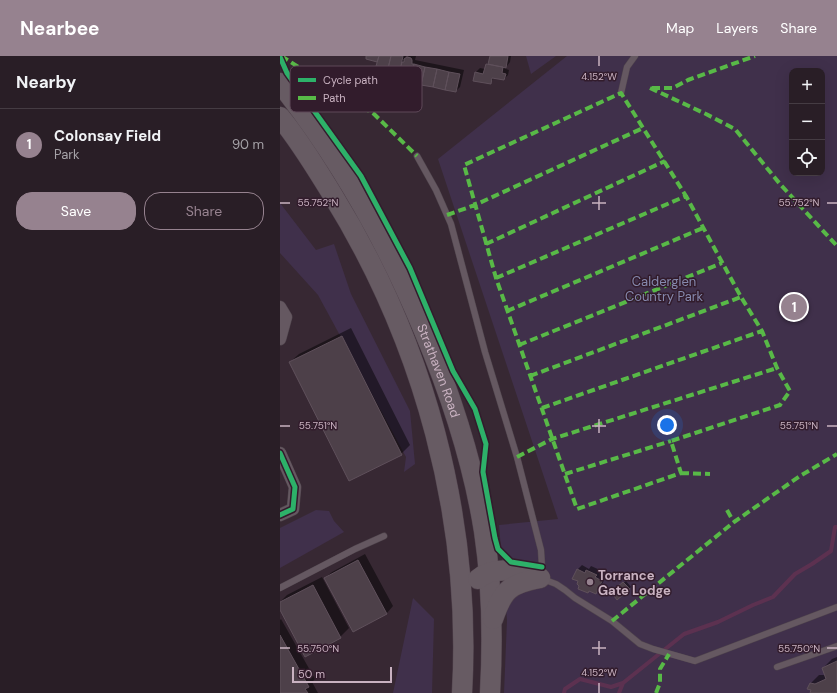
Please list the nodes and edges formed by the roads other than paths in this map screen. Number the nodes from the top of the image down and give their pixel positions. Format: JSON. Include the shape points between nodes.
{"nodes":[{"id":1,"x":635,"y":56,"type":"edge"},
{"id":2,"x":280,"y":83,"type":"edge"},
{"id":3,"x":621,"y":93,"type":"dead end"},
{"id":4,"x":290,"y":96,"type":"edge"},
{"id":5,"x":302,"y":112,"type":"edge"},
{"id":6,"x":280,"y":117,"type":"edge"},
{"id":7,"x":280,"y":138,"type":"edge"},
{"id":8,"x":418,"y":156,"type":"dead end"},
{"id":9,"x":368,"y":256,"type":"junction"},
{"id":10,"x":280,"y":307,"type":"edge"},
{"id":11,"x":280,"y":339,"type":"edge"},
{"id":12,"x":280,"y":453,"type":"edge"},
{"id":13,"x":280,"y":515,"type":"edge"},
{"id":14,"x":384,"y":536,"type":"dead end"},
{"id":15,"x":485,"y":543,"type":"junction"},
{"id":16,"x":488,"y":571,"type":"junction"},
{"id":17,"x":512,"y":571,"type":"junction"},
{"id":18,"x":540,"y":578,"type":"junction"},
{"id":19,"x":280,"y":588,"type":"edge"},
{"id":20,"x":837,"y":607,"type":"edge"},
{"id":21,"x":491,"y":625,"type":"junction"},
{"id":22,"x":837,"y":646,"type":"edge"},
{"id":23,"x":777,"y":667,"type":"dead end"},
{"id":24,"x":464,"y":693,"type":"edge"},
{"id":25,"x":490,"y":693,"type":"edge"}],
"edges":[{"from":1,"to":3,"type":"lane","via":[[627,67]]},
{"from":2,"to":4,"type":"main road","name":"Strathaven Road"},
{"from":5,"to":15,"type":"main road","name":"Strathaven Road","via":[[368,214],[403,281],[434,355],[460,429],[471,469]]},
{"from":6,"to":9,"type":"main road","name":"Strathaven Road","via":[[303,148]]},
{"from":7,"to":9,"type":"main road"},
{"from":8,"to":18,"type":"lane","via":[[451,224],[541,550]]},
{"from":9,"to":24,"type":"main road","name":"Strathaven Road","via":[[397,318],[411,356],[434,429],[445,476],[460,570]]},
{"from":10,"to":11,"type":"street","via":[[286,317]]},
{"from":12,"to":13,"type":"street","via":[[295,487],[293,509]]},
{"from":14,"to":19,"type":"lane"},
{"from":15,"to":16,"type":"main road","name":"Strathaven Road"},
{"from":15,"to":17,"type":"main road","via":[[494,559]]},
{"from":16,"to":17,"type":"main road"},
{"from":16,"to":21,"type":"main road","name":"Strathaven Road"},
{"from":16,"to":24,"type":"main road","via":[[472,587],[473,671]]},
{"from":17,"to":18,"type":"main road"},
{"from":18,"to":20,"type":"lane","via":[[556,584],[612,621],[640,644],[695,661]]},
{"from":18,"to":21,"type":"main road","via":[[519,583],[508,589],[498,604]]},
{"from":21,"to":25,"type":"main road","name":"Strathaven Road"},
{"from":22,"to":23,"type":"lane"}]}
